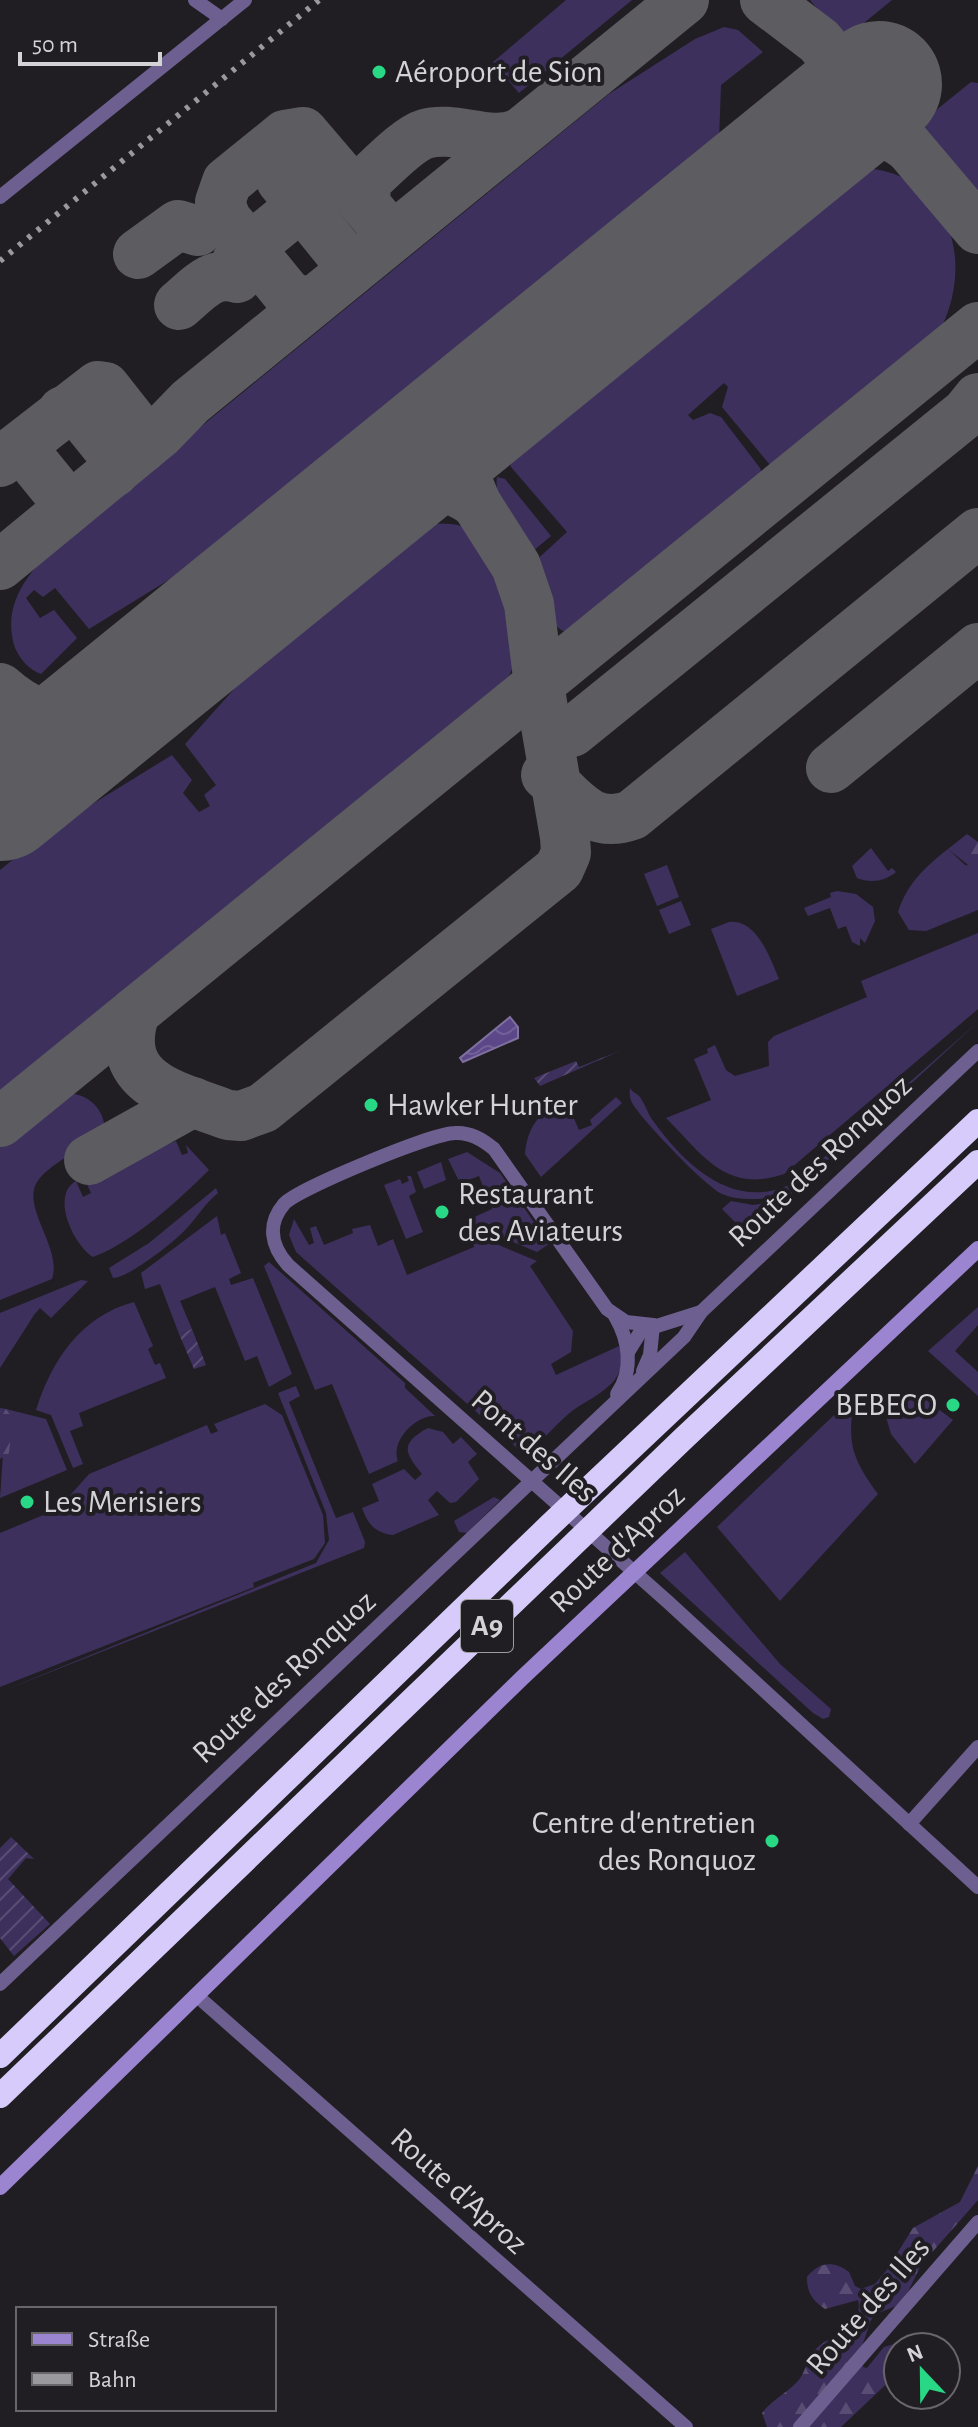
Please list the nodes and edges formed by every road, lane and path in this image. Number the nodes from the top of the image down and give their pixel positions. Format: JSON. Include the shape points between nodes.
{"nodes":[{"id":1,"x":195,"y":0,"type":"edge"},
{"id":2,"x":245,"y":0,"type":"edge"},
{"id":3,"x":222,"y":19,"type":"junction"},
{"id":4,"x":0,"y":197,"type":"edge"},
{"id":5,"x":978,"y":1051,"type":"edge"},
{"id":6,"x":978,"y":1121,"type":"edge"},
{"id":7,"x":978,"y":1162,"type":"edge"},
{"id":8,"x":978,"y":1249,"type":"edge"},
{"id":9,"x":701,"y":1312,"type":"junction"},
{"id":10,"x":615,"y":1316,"type":"junction"},
{"id":11,"x":653,"y":1325,"type":"junction"},
{"id":12,"x":628,"y":1352,"type":"junction"},
{"id":13,"x":639,"y":1379,"type":"junction"},
{"id":14,"x":606,"y":1410,"type":"junction"},
{"id":15,"x":978,"y":1747,"type":"edge"},
{"id":16,"x":909,"y":1824,"type":"junction"},
{"id":17,"x":978,"y":1887,"type":"edge"},
{"id":18,"x":0,"y":1984,"type":"edge"},
{"id":19,"x":196,"y":1995,"type":"junction"},
{"id":20,"x":0,"y":2056,"type":"edge"},
{"id":21,"x":0,"y":2096,"type":"edge"},
{"id":22,"x":0,"y":2187,"type":"edge"},
{"id":23,"x":978,"y":2222,"type":"edge"},
{"id":24,"x":686,"y":2427,"type":"edge"},
{"id":25,"x":800,"y":2427,"type":"edge"}],
"edges":[{"from":1,"to":3,"type":"street"},
{"from":2,"to":3,"type":"street"},
{"from":3,"to":4,"type":"street"},
{"from":5,"to":9,"type":"street","name":"Route des Ronquoz"},
{"from":6,"to":20,"type":"highway","number":"A9"},
{"from":7,"to":21,"type":"highway","number":"A9","via":[[640,1479]]},
{"from":8,"to":19,"type":"street","name":"Route d'Aproz","via":[[522,1678]]},
{"from":9,"to":11,"type":"street","name":"Route des Ronquoz"},
{"from":9,"to":13,"type":"street","name":"Route des Ronquoz","via":[[684,1337]]},
{"from":10,"to":11,"type":"street"},
{"from":10,"to":12,"type":"street"},
{"from":10,"to":16,"type":"street","name":"Pont des Iles","via":[[494,1149],[474,1136],[444,1134],[294,1195],[282,1206],[272,1231],[282,1258]]},
{"from":11,"to":12,"type":"street","name":"Route des Ronquoz","via":[[636,1336]]},
{"from":11,"to":13,"type":"street","name":"Route des Ronquoz","via":[[650,1355]]},
{"from":12,"to":14,"type":"street","name":"Route des Ronquoz","via":[[622,1386]]},
{"from":13,"to":14,"type":"street","name":"Route des Ronquoz"},
{"from":14,"to":18,"type":"street","name":"Route des Ronquoz"},
{"from":15,"to":16,"type":"street"},
{"from":16,"to":17,"type":"street","name":"Pont des Iles"},
{"from":19,"to":22,"type":"street","name":"Route d'Aproz"},
{"from":19,"to":24,"type":"street","name":"Route d'Aproz"},
{"from":23,"to":25,"type":"street","name":"Route des Iles"}]}
